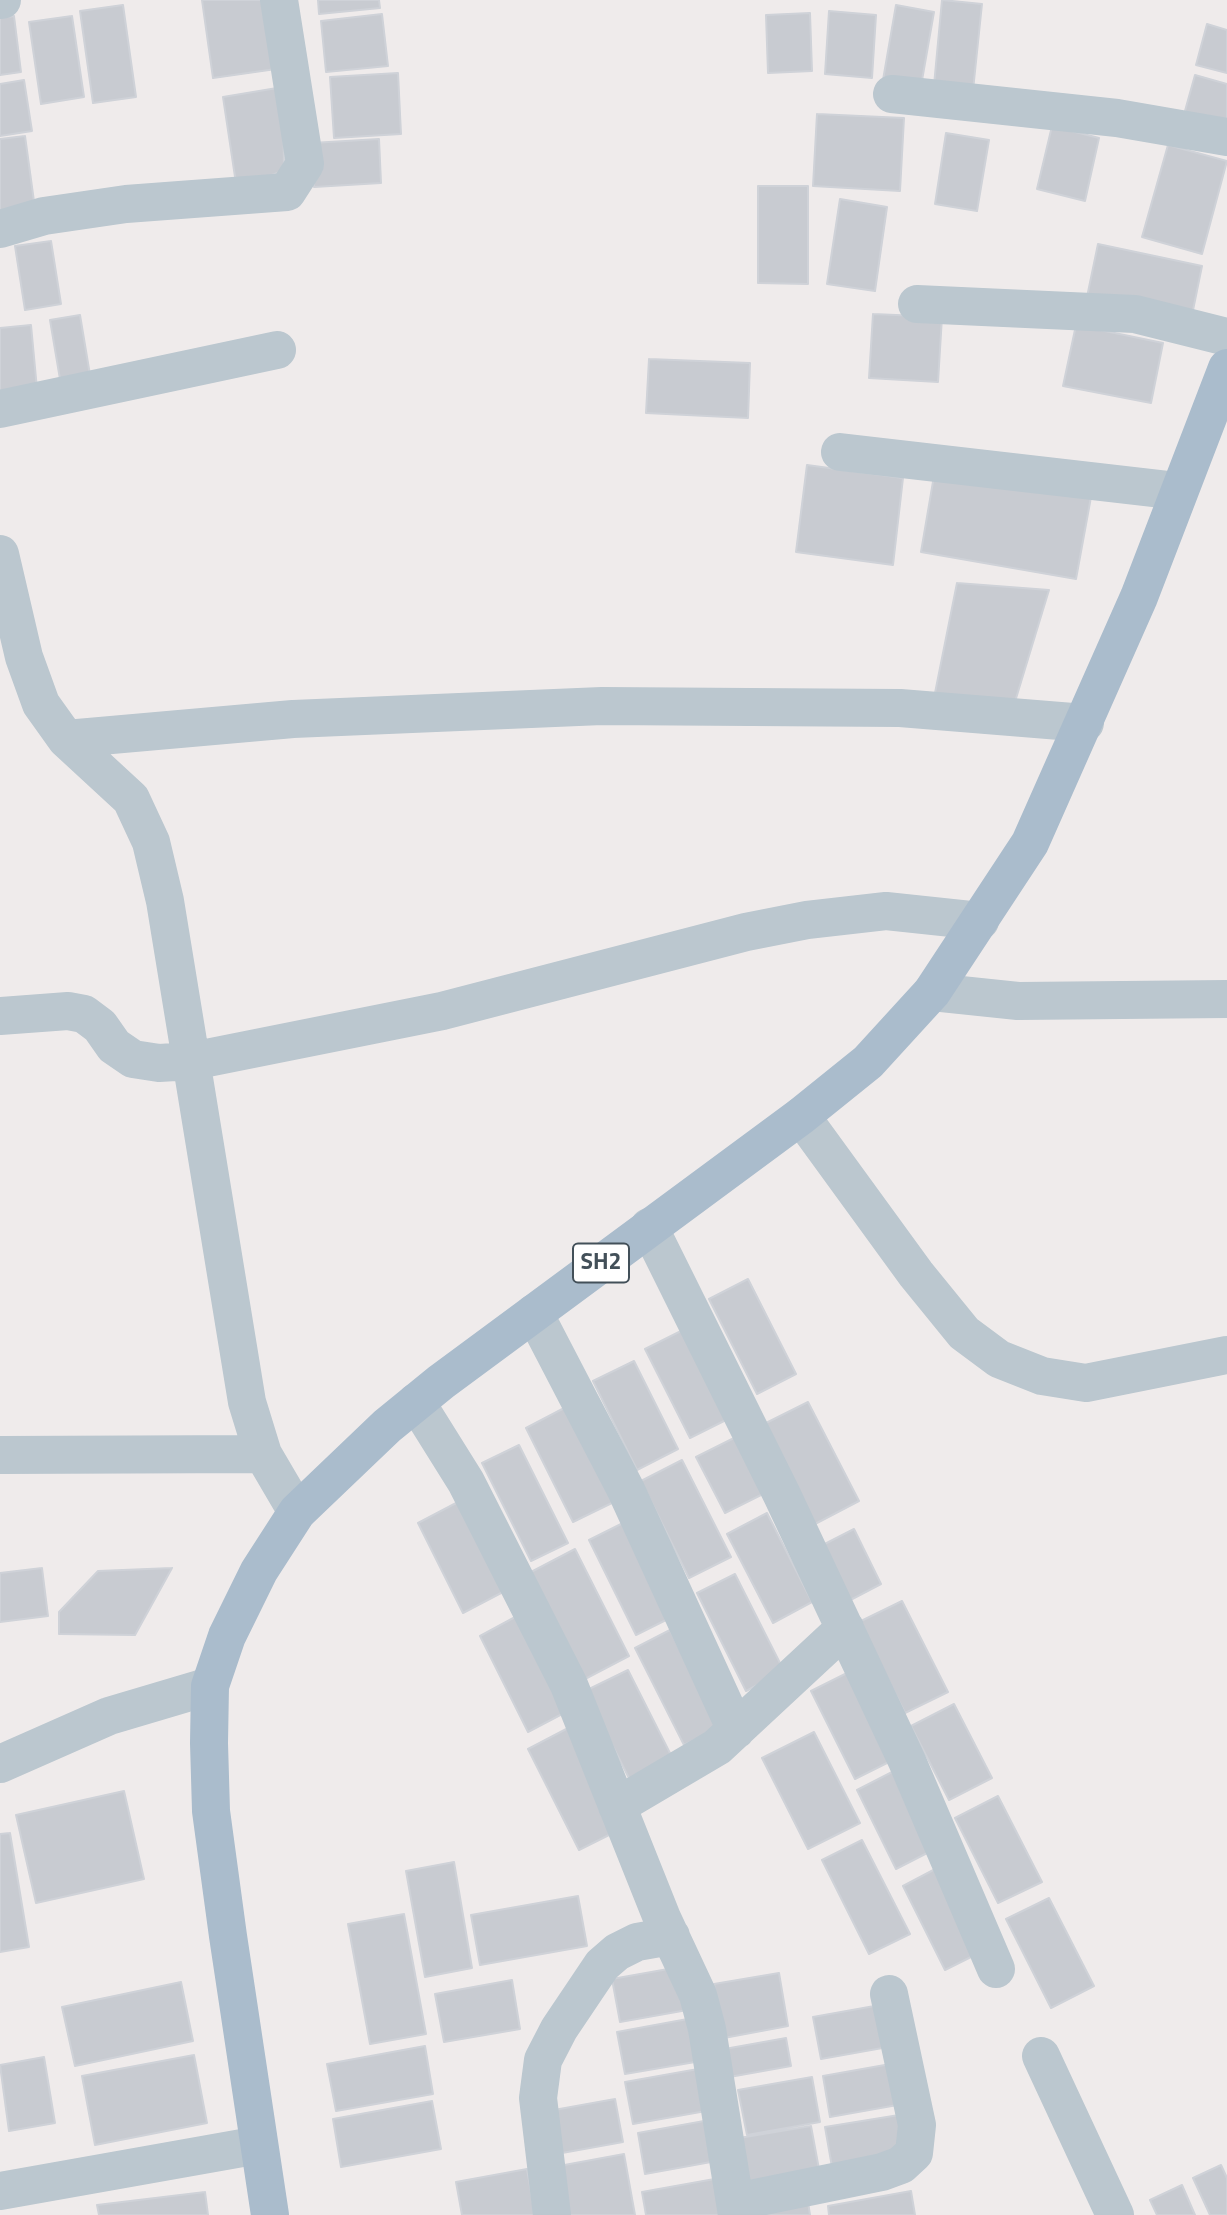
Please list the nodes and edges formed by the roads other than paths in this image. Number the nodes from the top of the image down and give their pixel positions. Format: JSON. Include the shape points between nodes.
{"nodes":[{"id":1,"x":279,"y":0,"type":"edge"},
{"id":2,"x":892,"y":94,"type":"dead end"},
{"id":3,"x":1227,"y":137,"type":"edge"},
{"id":4,"x":0,"y":229,"type":"edge"},
{"id":5,"x":917,"y":304,"type":"dead end"},
{"id":6,"x":1227,"y":337,"type":"edge"},
{"id":7,"x":277,"y":350,"type":"dead end"},
{"id":8,"x":1227,"y":369,"type":"edge"},
{"id":9,"x":0,"y":408,"type":"edge"},
{"id":10,"x":840,"y":452,"type":"dead end"},
{"id":11,"x":1178,"y":491,"type":"junction"},
{"id":12,"x":0,"y":554,"type":"edge"},
{"id":13,"x":6,"y":606,"type":"edge"},
{"id":14,"x":1085,"y":723,"type":"junction"},
{"id":15,"x":66,"y":740,"type":"junction"},
{"id":16,"x":979,"y":921,"type":"junction"},
{"id":17,"x":932,"y":992,"type":"junction"},
{"id":18,"x":1227,"y":999,"type":"edge"},
{"id":19,"x":0,"y":1016,"type":"edge"},
{"id":20,"x":192,"y":1060,"type":"junction"},
{"id":21,"x":801,"y":1116,"type":"junction"},
{"id":22,"x":649,"y":1227,"type":"junction"},
{"id":23,"x":534,"y":1313,"type":"junction"},
{"id":24,"x":1227,"y":1355,"type":"edge"},
{"id":25,"x":416,"y":1402,"type":"junction"},
{"id":26,"x":263,"y":1454,"type":"junction"},
{"id":27,"x":0,"y":1455,"type":"edge"},
{"id":28,"x":297,"y":1512,"type":"junction"},
{"id":29,"x":845,"y":1628,"type":"junction"},
{"id":30,"x":210,"y":1686,"type":"junction"},
{"id":31,"x":736,"y":1730,"type":"junction"},
{"id":32,"x":0,"y":1764,"type":"edge"},
{"id":33,"x":617,"y":1806,"type":"junction"},
{"id":34,"x":666,"y":1927,"type":"junction"},
{"id":35,"x":996,"y":1969,"type":"dead end"},
{"id":36,"x":889,"y":1994,"type":"dead end"},
{"id":37,"x":1041,"y":2056,"type":"dead end"},
{"id":38,"x":259,"y":2145,"type":"junction"},
{"id":39,"x":0,"y":2191,"type":"edge"},
{"id":40,"x":736,"y":2209,"type":"edge"},
{"id":41,"x":270,"y":2215,"type":"edge"},
{"id":42,"x":552,"y":2215,"type":"edge"},
{"id":43,"x":1115,"y":2215,"type":"edge"}],
"edges":[{"from":1,"to":4,"type":"street","via":[[305,164],[287,192],[126,204],[44,216]]},
{"from":2,"to":3,"type":"street","via":[[1117,118]]},
{"from":5,"to":6,"type":"street","via":[[1135,314]]},
{"from":7,"to":9,"type":"street"},
{"from":8,"to":11,"type":"main road","number":"SH2"},
{"from":10,"to":11,"type":"street"},
{"from":11,"to":14,"type":"main road","number":"SH2"},
{"from":12,"to":13,"type":"street"},
{"from":13,"to":15,"type":"street","via":[[41,704]]},
{"from":14,"to":15,"type":"street","via":[[900,708],[602,706],[293,719]]},
{"from":14,"to":16,"type":"main road","number":"SH2","via":[[1030,843]]},
{"from":15,"to":20,"type":"street","via":[[131,799],[151,842]]},
{"from":16,"to":17,"type":"main road","number":"SH2"},
{"from":16,"to":20,"type":"street","via":[[886,911],[807,920],[442,1011]]},
{"from":17,"to":18,"type":"street","via":[[1018,1001]]},
{"from":17,"to":21,"type":"main road","number":"SH2","via":[[868,1062]]},
{"from":19,"to":20,"type":"street","via":[[84,1014],[133,1059],[159,1063]]},
{"from":20,"to":26,"type":"street","via":[[247,1402]]},
{"from":21,"to":22,"type":"main road","number":"SH2"},
{"from":21,"to":24,"type":"street","via":[[932,1294],[964,1333],[999,1359],[1042,1376],[1086,1383]]},
{"from":22,"to":23,"type":"main road","number":"SH2"},
{"from":22,"to":29,"type":"street"},
{"from":23,"to":25,"type":"main road","number":"SH2"},
{"from":23,"to":31,"type":"street","via":[[626,1490]]},
{"from":25,"to":28,"type":"main road","number":"SH2"},
{"from":25,"to":33,"type":"street","via":[[522,1586],[569,1685]]},
{"from":26,"to":27,"type":"street"},
{"from":26,"to":28,"type":"street"},
{"from":28,"to":30,"type":"main road","number":"SH2","via":[[259,1571],[227,1636]]},
{"from":29,"to":31,"type":"street"},
{"from":29,"to":35,"type":"street","via":[[953,1862]]},
{"from":30,"to":32,"type":"street","via":[[109,1716]]},
{"from":30,"to":38,"type":"main road","number":"SH2","via":[[211,1811]]},
{"from":31,"to":33,"type":"street","via":[[716,1747]]},
{"from":33,"to":34,"type":"street"},
{"from":34,"to":40,"type":"street","via":[[698,1996],[707,2029]]},
{"from":34,"to":42,"type":"street","via":[[617,1952],[603,1965],[543,2060],[538,2098]]},
{"from":36,"to":40,"type":"street","via":[[917,2125],[914,2153],[901,2165],[882,2172]]},
{"from":37,"to":43,"type":"street"},
{"from":38,"to":39,"type":"street"},
{"from":38,"to":41,"type":"main road","number":"SH2"}]}
